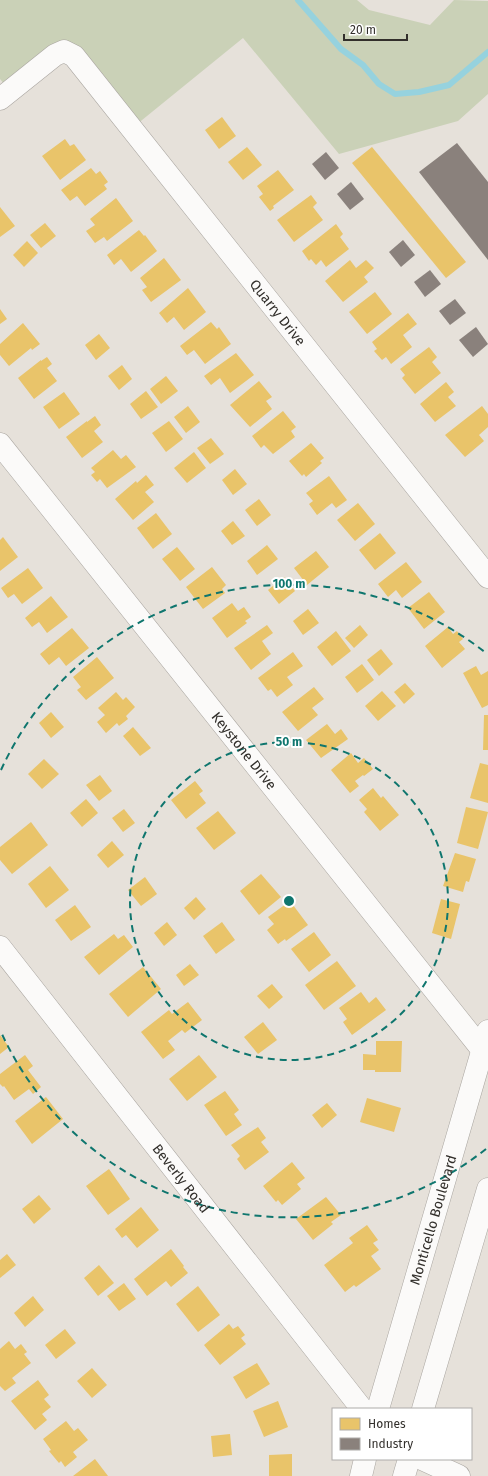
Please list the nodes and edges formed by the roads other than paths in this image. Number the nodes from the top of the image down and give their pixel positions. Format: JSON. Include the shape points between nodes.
{"nodes":[{"id":1,"x":0,"y":99,"type":"edge"},
{"id":2,"x":0,"y":444,"type":"edge"},
{"id":3,"x":488,"y":577,"type":"edge"},
{"id":4,"x":0,"y":947,"type":"edge"},
{"id":5,"x":486,"y":1046,"type":"edge"},
{"id":6,"x":488,"y":1189,"type":"edge"},
{"id":7,"x":361,"y":1408,"type":"edge"},
{"id":8,"x":378,"y":1408,"type":"edge"},
{"id":9,"x":423,"y":1408,"type":"edge"},
{"id":10,"x":365,"y":1460,"type":"edge"},
{"id":11,"x":409,"y":1460,"type":"edge"},
{"id":12,"x":424,"y":1460,"type":"edge"},
{"id":13,"x":361,"y":1476,"type":"edge"},
{"id":14,"x":404,"y":1476,"type":"edge"},
{"id":15,"x":459,"y":1476,"type":"edge"}],
"edges":[{"from":1,"to":3,"type":"street","name":"Quarry Drive","via":[[55,56],[64,51],[74,56]]},
{"from":2,"to":5,"type":"street","name":"Keystone Drive"},
{"from":4,"to":7,"type":"street","name":"Beverly Road"},
{"from":5,"to":8,"type":"street","name":"Monticello Boulevard"},
{"from":6,"to":9,"type":"street"},
{"from":10,"to":13,"type":"street"},
{"from":11,"to":14,"type":"street"},
{"from":12,"to":15,"type":"street"}]}
